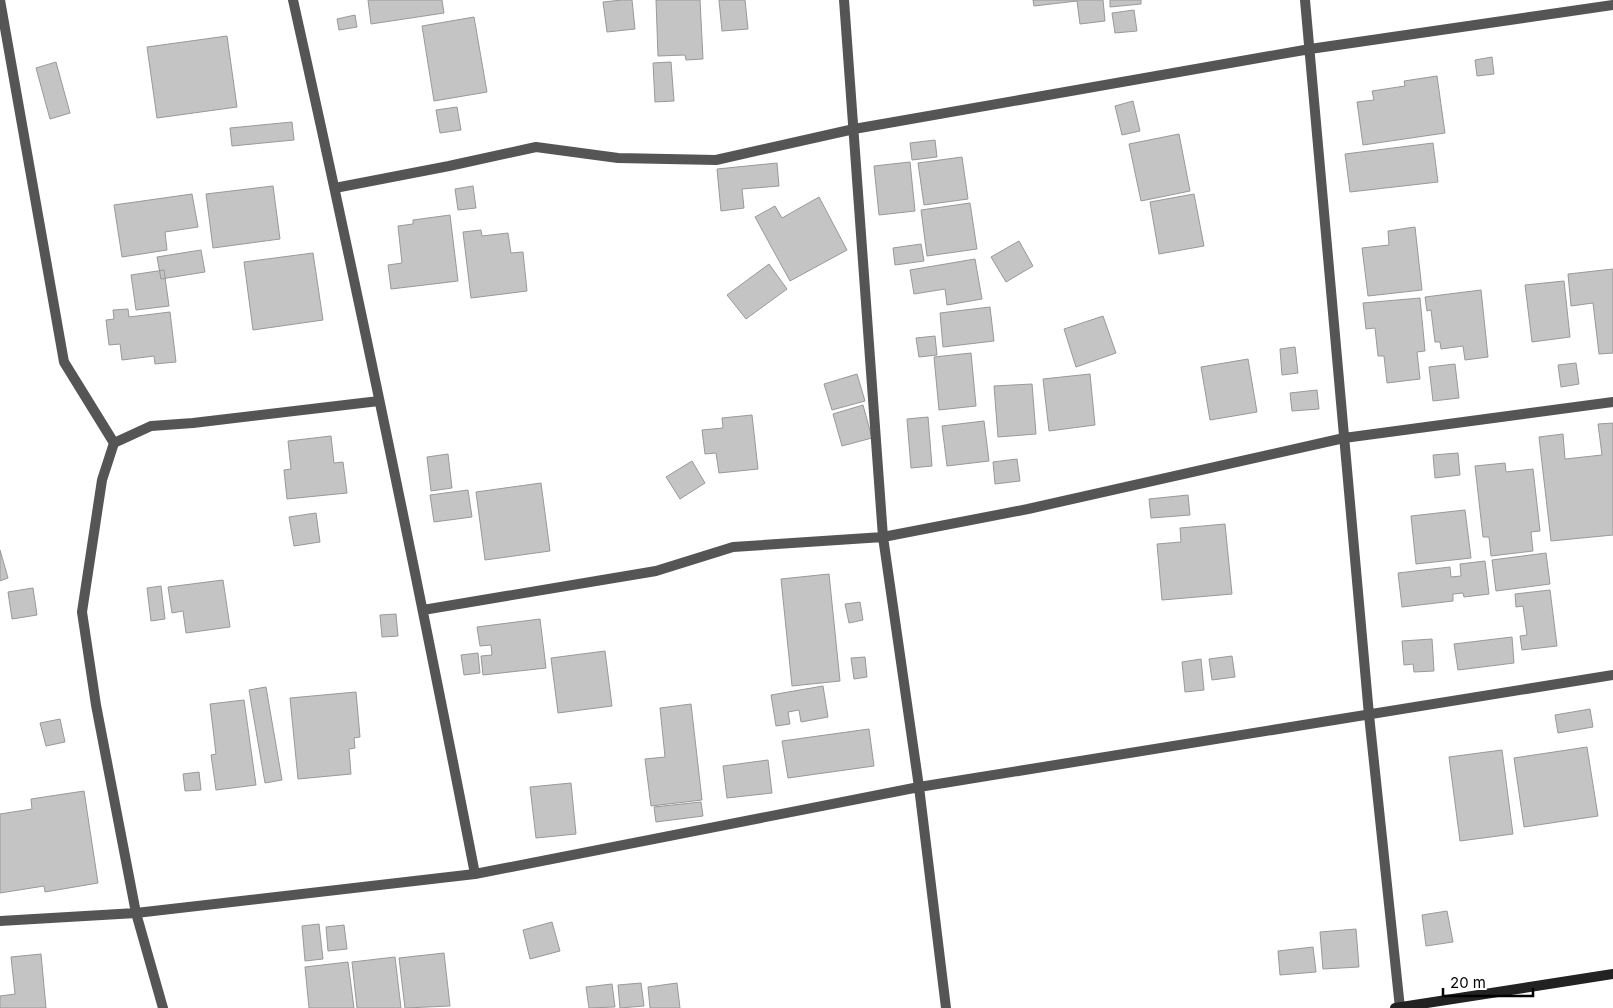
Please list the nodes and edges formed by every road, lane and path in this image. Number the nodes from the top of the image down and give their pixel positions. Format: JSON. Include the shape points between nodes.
{"nodes":[{"id":1,"x":0,"y":0,"type":"edge"},
{"id":2,"x":293,"y":0,"type":"edge"},
{"id":3,"x":844,"y":0,"type":"edge"},
{"id":4,"x":1305,"y":0,"type":"edge"},
{"id":5,"x":1613,"y":5,"type":"edge"},
{"id":6,"x":1310,"y":49,"type":"junction"},
{"id":7,"x":854,"y":130,"type":"junction"},
{"id":8,"x":335,"y":188,"type":"junction"},
{"id":9,"x":379,"y":401,"type":"junction"},
{"id":10,"x":1613,"y":402,"type":"edge"},
{"id":11,"x":1344,"y":438,"type":"junction"},
{"id":12,"x":114,"y":443,"type":"junction"},
{"id":13,"x":883,"y":537,"type":"junction"},
{"id":14,"x":423,"y":610,"type":"junction"},
{"id":15,"x":1613,"y":675,"type":"edge"},
{"id":16,"x":1369,"y":715,"type":"junction"},
{"id":17,"x":919,"y":787,"type":"junction"},
{"id":18,"x":475,"y":874,"type":"junction"},
{"id":19,"x":136,"y":913,"type":"junction"},
{"id":20,"x":0,"y":921,"type":"edge"},
{"id":21,"x":1613,"y":974,"type":"edge"},
{"id":22,"x":163,"y":1008,"type":"edge"},
{"id":23,"x":946,"y":1008,"type":"edge"},
{"id":24,"x":1398,"y":1008,"type":"edge"}],
"edges":[{"from":1,"to":12,"type":"street","via":[[64,362]]},
{"from":2,"to":8,"type":"street"},
{"from":3,"to":7,"type":"street"},
{"from":4,"to":6,"type":"street"},
{"from":5,"to":6,"type":"street"},
{"from":6,"to":7,"type":"street"},
{"from":6,"to":11,"type":"street"},
{"from":7,"to":8,"type":"street","via":[[716,160],[618,158],[536,146]]},
{"from":7,"to":13,"type":"street"},
{"from":8,"to":9,"type":"street"},
{"from":9,"to":12,"type":"street","via":[[151,426]]},
{"from":9,"to":14,"type":"street"},
{"from":10,"to":11,"type":"street"},
{"from":11,"to":13,"type":"street","via":[[1028,509]]},
{"from":11,"to":16,"type":"street"},
{"from":12,"to":19,"type":"street","via":[[102,480],[82,612],[96,705]]},
{"from":13,"to":14,"type":"street","via":[[733,548],[656,571]]},
{"from":13,"to":17,"type":"street"},
{"from":14,"to":18,"type":"street"},
{"from":15,"to":16,"type":"street"},
{"from":16,"to":17,"type":"street"},
{"from":16,"to":24,"type":"street"},
{"from":17,"to":18,"type":"street"},
{"from":17,"to":23,"type":"street"},
{"from":18,"to":19,"type":"street"},
{"from":19,"to":20,"type":"street"},
{"from":19,"to":22,"type":"street"},
{"from":21,"to":24,"type":"main road"}]}
